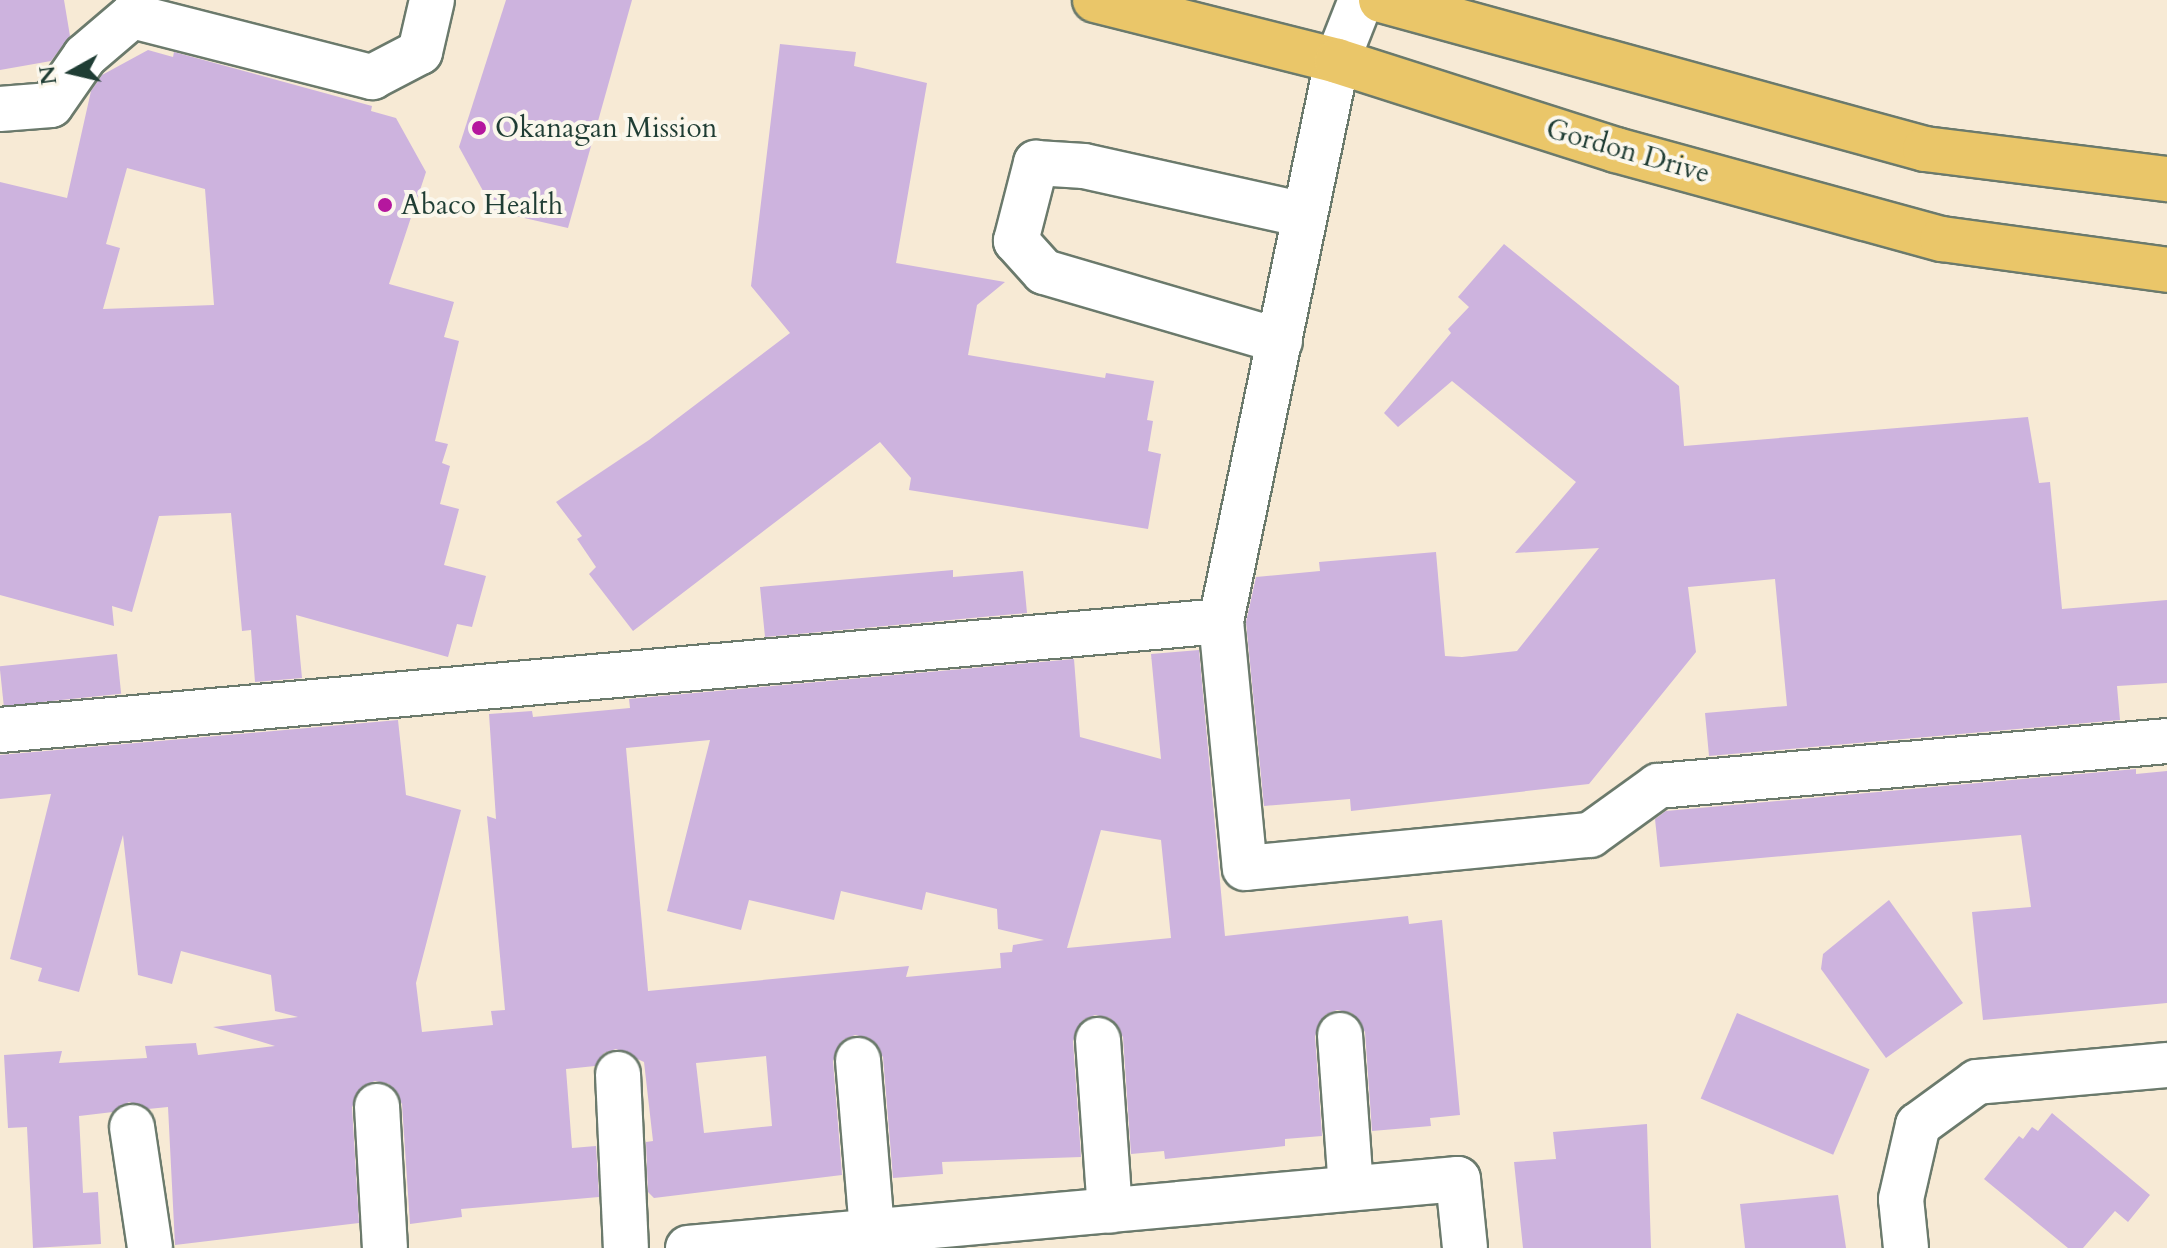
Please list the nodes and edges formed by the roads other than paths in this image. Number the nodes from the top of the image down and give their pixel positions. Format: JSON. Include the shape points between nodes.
{"nodes":[{"id":1,"x":432,"y":0,"type":"edge"},
{"id":2,"x":1095,"y":0,"type":"edge"},
{"id":3,"x":1361,"y":0,"type":"edge"},
{"id":4,"x":1381,"y":0,"type":"edge"},
{"id":5,"x":1337,"y":61,"type":"junction"},
{"id":6,"x":0,"y":109,"type":"edge"},
{"id":7,"x":2167,"y":179,"type":"edge"},
{"id":8,"x":1305,"y":215,"type":"junction"},
{"id":9,"x":2167,"y":270,"type":"edge"},
{"id":10,"x":1280,"y":341,"type":"junction"},
{"id":11,"x":1221,"y":621,"type":"junction"},
{"id":12,"x":0,"y":730,"type":"edge"},
{"id":13,"x":2167,"y":741,"type":"edge"},
{"id":14,"x":1340,"y":1035,"type":"dead end"},
{"id":15,"x":1098,"y":1040,"type":"dead end"},
{"id":16,"x":858,"y":1060,"type":"dead end"},
{"id":17,"x":2167,"y":1065,"type":"edge"},
{"id":18,"x":618,"y":1074,"type":"dead end"},
{"id":19,"x":377,"y":1106,"type":"dead end"},
{"id":20,"x":132,"y":1127,"type":"dead end"},
{"id":21,"x":1351,"y":1187,"type":"junction"},
{"id":22,"x":1110,"y":1211,"type":"junction"},
{"id":23,"x":872,"y":1232,"type":"junction"},
{"id":24,"x":150,"y":1248,"type":"edge"},
{"id":25,"x":385,"y":1248,"type":"edge"},
{"id":26,"x":626,"y":1248,"type":"edge"},
{"id":27,"x":688,"y":1248,"type":"edge"},
{"id":28,"x":1465,"y":1248,"type":"edge"},
{"id":29,"x":1906,"y":1248,"type":"edge"}],
"edges":[{"from":1,"to":6,"type":"lane","via":[[420,52],[372,77],[132,16],[85,56],[51,105]]},
{"from":2,"to":5,"type":"main road","name":"Gordon Drive"},
{"from":3,"to":5,"type":"lane"},
{"from":4,"to":7,"type":"main road","via":[[1925,149]]},
{"from":5,"to":8,"type":"lane"},
{"from":5,"to":9,"type":"main road","name":"Gordon Drive","via":[[1616,150],[1942,239]]},
{"from":8,"to":10,"type":"lane"},
{"from":8,"to":10,"type":"lane","via":[[1084,166],[1036,163],[1016,241],[1044,272]]},
{"from":10,"to":11,"type":"lane"},
{"from":11,"to":12,"type":"lane"},
{"from":11,"to":13,"type":"lane","via":[[1245,868],[1590,835],[1658,786]]},
{"from":14,"to":21,"type":"lane"},
{"from":15,"to":22,"type":"lane"},
{"from":16,"to":23,"type":"lane"},
{"from":17,"to":29,"type":"lane","via":[[1977,1082],[1918,1125],[1901,1199]]},
{"from":18,"to":26,"type":"lane"},
{"from":19,"to":25,"type":"lane"},
{"from":20,"to":24,"type":"lane"},
{"from":21,"to":22,"type":"lane"},
{"from":21,"to":28,"type":"lane","via":[[1458,1179]]},
{"from":22,"to":23,"type":"lane"},
{"from":23,"to":27,"type":"lane"}]}
